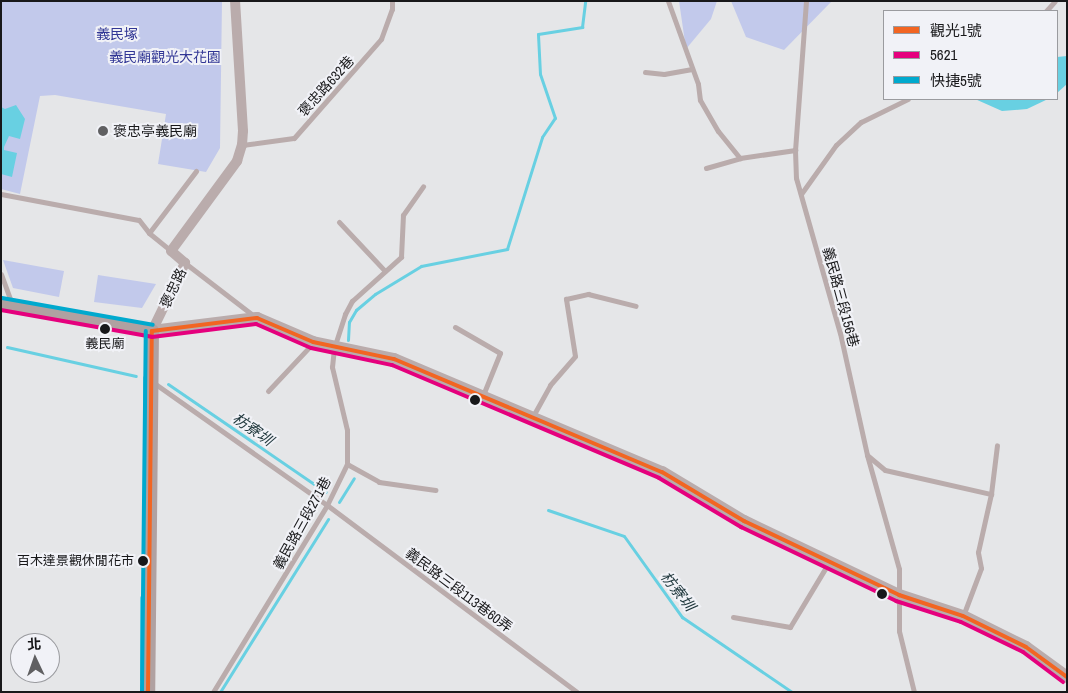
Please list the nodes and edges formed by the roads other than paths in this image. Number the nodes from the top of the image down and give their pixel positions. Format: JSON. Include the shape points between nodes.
{"nodes":[{"id":1,"x":236,"y":1,"type":"edge"},
{"id":2,"x":392,"y":1,"type":"edge"},
{"id":3,"x":668,"y":1,"type":"edge"},
{"id":4,"x":806,"y":1,"type":"edge"},
{"id":5,"x":691,"y":69,"type":"junction"},
{"id":6,"x":645,"y":72,"type":"dead end"},
{"id":7,"x":906,"y":100,"type":"edge"},
{"id":8,"x":242,"y":145,"type":"junction"},
{"id":9,"x":795,"y":150,"type":"junction"},
{"id":10,"x":740,"y":158,"type":"junction"},
{"id":11,"x":706,"y":168,"type":"dead end"},
{"id":12,"x":196,"y":171,"type":"dead end"},
{"id":13,"x":423,"y":186,"type":"dead end"},
{"id":14,"x":1,"y":194,"type":"edge"},
{"id":15,"x":800,"y":194,"type":"junction"},
{"id":16,"x":339,"y":222,"type":"dead end"},
{"id":17,"x":149,"y":233,"type":"junction"},
{"id":18,"x":171,"y":250,"type":"junction"},
{"id":19,"x":185,"y":262,"type":"junction"},
{"id":20,"x":385,"y":271,"type":"junction"},
{"id":21,"x":1,"y":274,"type":"edge"},
{"id":22,"x":7,"y":306,"type":"edge"},
{"id":23,"x":636,"y":306,"type":"dead end"},
{"id":24,"x":257,"y":318,"type":"junction"},
{"id":25,"x":455,"y":327,"type":"dead end"},
{"id":26,"x":152,"y":331,"type":"junction"},
{"id":27,"x":314,"y":342,"type":"junction"},
{"id":28,"x":334,"y":348,"type":"junction"},
{"id":29,"x":152,"y":381,"type":"junction"},
{"id":30,"x":268,"y":390,"type":"dead end"},
{"id":31,"x":483,"y":395,"type":"junction"},
{"id":32,"x":533,"y":417,"type":"junction"},
{"id":33,"x":997,"y":445,"type":"dead end"},
{"id":34,"x":867,"y":455,"type":"junction"},
{"id":35,"x":347,"y":464,"type":"junction"},
{"id":36,"x":436,"y":490,"type":"dead end"},
{"id":37,"x":992,"y":494,"type":"junction"},
{"id":38,"x":327,"y":506,"type":"junction"},
{"id":39,"x":829,"y":562,"type":"junction"},
{"id":40,"x":900,"y":595,"type":"junction"},
{"id":41,"x":963,"y":616,"type":"junction"},
{"id":42,"x":733,"y":617,"type":"dead end"},
{"id":43,"x":1067,"y":677,"type":"edge"},
{"id":44,"x":148,"y":692,"type":"edge"},
{"id":45,"x":213,"y":692,"type":"edge"},
{"id":46,"x":577,"y":692,"type":"edge"},
{"id":47,"x":914,"y":692,"type":"edge"}],
"edges":[{"from":1,"to":8,"type":"street","name":"褒忠路"},
{"from":2,"to":8,"type":"lane","name":"褒忠路632巷","via":[[381,39],[294,138]]},
{"from":3,"to":5,"type":"lane"},
{"from":4,"to":9,"type":"lane","name":"義民路三段156巷"},
{"from":5,"to":6,"type":"lane","via":[[664,74]]},
{"from":5,"to":10,"type":"lane","via":[[698,84],[700,100]]},
{"from":7,"to":15,"type":"lane","via":[[861,122],[842,139]]},
{"from":8,"to":18,"type":"street","name":"褒忠路","via":[[237,160]]},
{"from":9,"to":10,"type":"lane"},
{"from":9,"to":15,"type":"lane","name":"義民路三段156巷"},
{"from":10,"to":11,"type":"lane"},
{"from":12,"to":17,"type":"lane"},
{"from":13,"to":20,"type":"lane","name":"義民路三段271巷","via":[[403,215],[401,256]]},
{"from":14,"to":17,"type":"lane","via":[[139,220]]},
{"from":15,"to":34,"type":"lane","name":"義民路三段156巷","via":[[840,333]]},
{"from":16,"to":20,"type":"lane"},
{"from":17,"to":18,"type":"lane"},
{"from":18,"to":19,"type":"street","name":"褒忠路"},
{"from":19,"to":24,"type":"lane"},
{"from":19,"to":26,"type":"street","name":"褒忠路"},
{"from":20,"to":28,"type":"lane","name":"義民路三段271巷","via":[[348,307]]},
{"from":21,"to":22,"type":"lane"},
{"from":22,"to":26,"type":"main road"},
{"from":23,"to":32,"type":"lane","via":[[588,294],[566,299],[575,356],[550,385]]},
{"from":24,"to":26,"type":"street"},
{"from":24,"to":27,"type":"street"},
{"from":25,"to":31,"type":"lane","via":[[500,353]]},
{"from":26,"to":29,"type":"main road","name":"褒忠路"},
{"from":27,"to":28,"type":"street"},
{"from":27,"to":30,"type":"lane"},
{"from":28,"to":31,"type":"street","via":[[394,359]]},
{"from":28,"to":35,"type":"lane","name":"義民路三段271巷","via":[[332,367],[347,430]]},
{"from":29,"to":38,"type":"lane","name":"義民路三段113巷60弄"},
{"from":29,"to":44,"type":"main road","name":"褒忠路"},
{"from":31,"to":32,"type":"street"},
{"from":32,"to":39,"type":"street","via":[[662,472],[744,521]]},
{"from":33,"to":37,"type":"lane"},
{"from":34,"to":37,"type":"lane","via":[[885,470]]},
{"from":34,"to":40,"type":"lane","name":"義民路三段156巷","via":[[899,569]]},
{"from":35,"to":36,"type":"lane","via":[[379,482]]},
{"from":35,"to":38,"type":"lane","name":"義民路三段271巷"},
{"from":37,"to":41,"type":"lane","via":[[978,552],[980,568]]},
{"from":38,"to":45,"type":"lane","name":"義民路三段271巷"},
{"from":38,"to":46,"type":"lane","name":"義民路三段113巷60弄"},
{"from":39,"to":40,"type":"street"},
{"from":39,"to":42,"type":"lane","via":[[790,627]]},
{"from":40,"to":41,"type":"street"},
{"from":40,"to":47,"type":"lane","name":"義民路三段156巷","via":[[898,631]]},
{"from":41,"to":43,"type":"street","via":[[1026,647]]}]}
